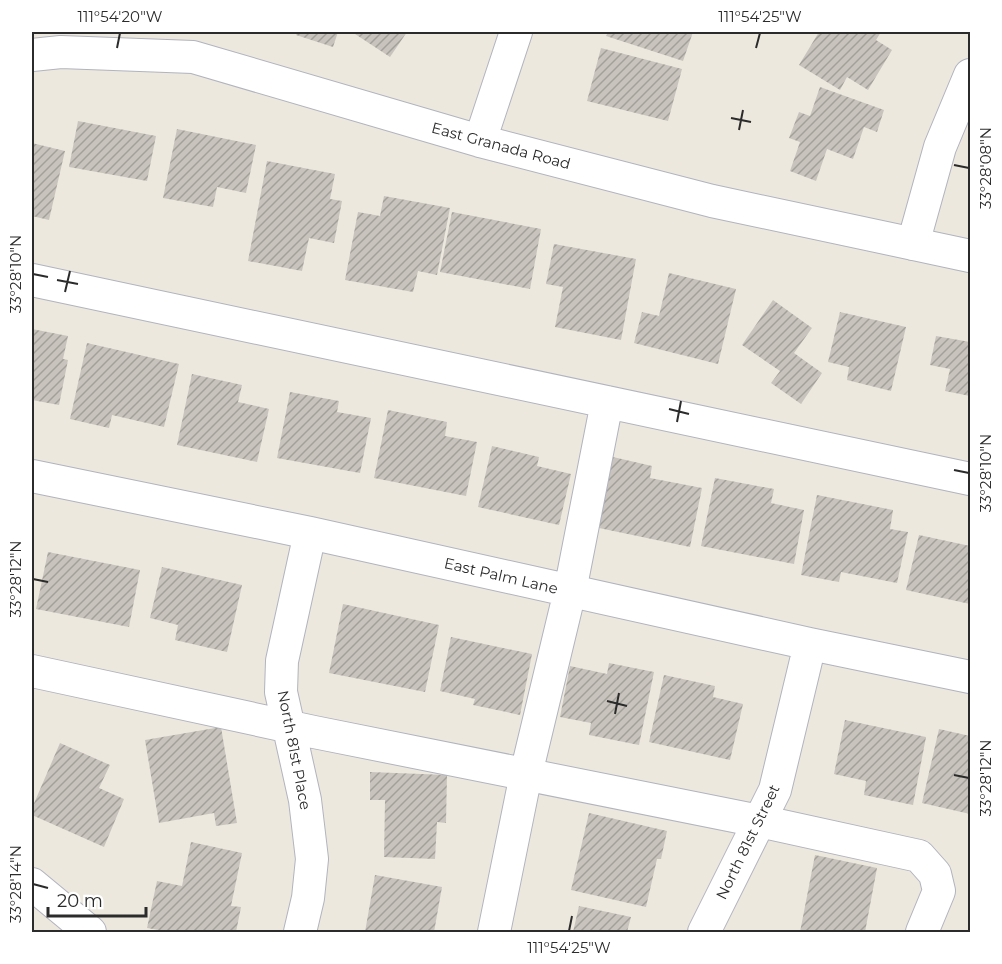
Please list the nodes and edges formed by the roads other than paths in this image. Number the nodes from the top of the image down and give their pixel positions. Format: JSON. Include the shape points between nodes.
{"nodes":[{"id":1,"x":516,"y":32,"type":"edge"},
{"id":2,"x":32,"y":55,"type":"edge"},
{"id":3,"x":970,"y":75,"type":"edge"},
{"id":4,"x":480,"y":141,"type":"junction"},
{"id":5,"x":913,"y":244,"type":"junction"},
{"id":6,"x":970,"y":256,"type":"edge"},
{"id":7,"x":32,"y":280,"type":"edge"},
{"id":8,"x":607,"y":402,"type":"junction"},
{"id":9,"x":32,"y":476,"type":"edge"},
{"id":10,"x":970,"y":479,"type":"edge"},
{"id":11,"x":310,"y":533,"type":"junction"},
{"id":12,"x":570,"y":591,"type":"junction"},
{"id":13,"x":810,"y":644,"type":"junction"},
{"id":14,"x":32,"y":671,"type":"edge"},
{"id":15,"x":970,"y":676,"type":"edge"},
{"id":16,"x":289,"y":727,"type":"junction"},
{"id":17,"x":526,"y":774,"type":"junction"},
{"id":18,"x":759,"y":821,"type":"junction"},
{"id":19,"x":32,"y":884,"type":"edge"},
{"id":20,"x":90,"y":933,"type":"edge"},
{"id":21,"x":300,"y":933,"type":"edge"},
{"id":22,"x":494,"y":933,"type":"edge"},
{"id":23,"x":704,"y":933,"type":"edge"},
{"id":24,"x":922,"y":933,"type":"edge"}],
"edges":[{"from":1,"to":4,"type":"street"},
{"from":2,"to":4,"type":"street","name":"East Granada Road","via":[[61,52],[193,57]]},
{"from":3,"to":5,"type":"street","via":[[940,147]]},
{"from":4,"to":5,"type":"street","name":"East Granada Road","via":[[712,201]]},
{"from":5,"to":6,"type":"street","name":"East Granada Road"},
{"from":7,"to":8,"type":"street"},
{"from":8,"to":10,"type":"street"},
{"from":8,"to":12,"type":"street"},
{"from":9,"to":11,"type":"street","name":"East Palm Lane"},
{"from":11,"to":12,"type":"street","name":"East Palm Lane"},
{"from":11,"to":16,"type":"street","name":"North 81st Place","via":[[282,661],[281,692]]},
{"from":12,"to":13,"type":"street","name":"East Palm Lane"},
{"from":12,"to":17,"type":"street"},
{"from":13,"to":15,"type":"street","name":"East Palm Lane"},
{"from":13,"to":18,"type":"street","name":"North 81st Street","via":[[775,790]]},
{"from":14,"to":16,"type":"street"},
{"from":16,"to":17,"type":"street"},
{"from":16,"to":21,"type":"street","name":"North 81st Place","via":[[305,800],[312,859]]},
{"from":17,"to":18,"type":"street"},
{"from":17,"to":22,"type":"street"},
{"from":18,"to":23,"type":"street","name":"North 81st Street"},
{"from":18,"to":24,"type":"street","via":[[920,856],[935,874],[939,891]]},
{"from":19,"to":20,"type":"street"}]}
